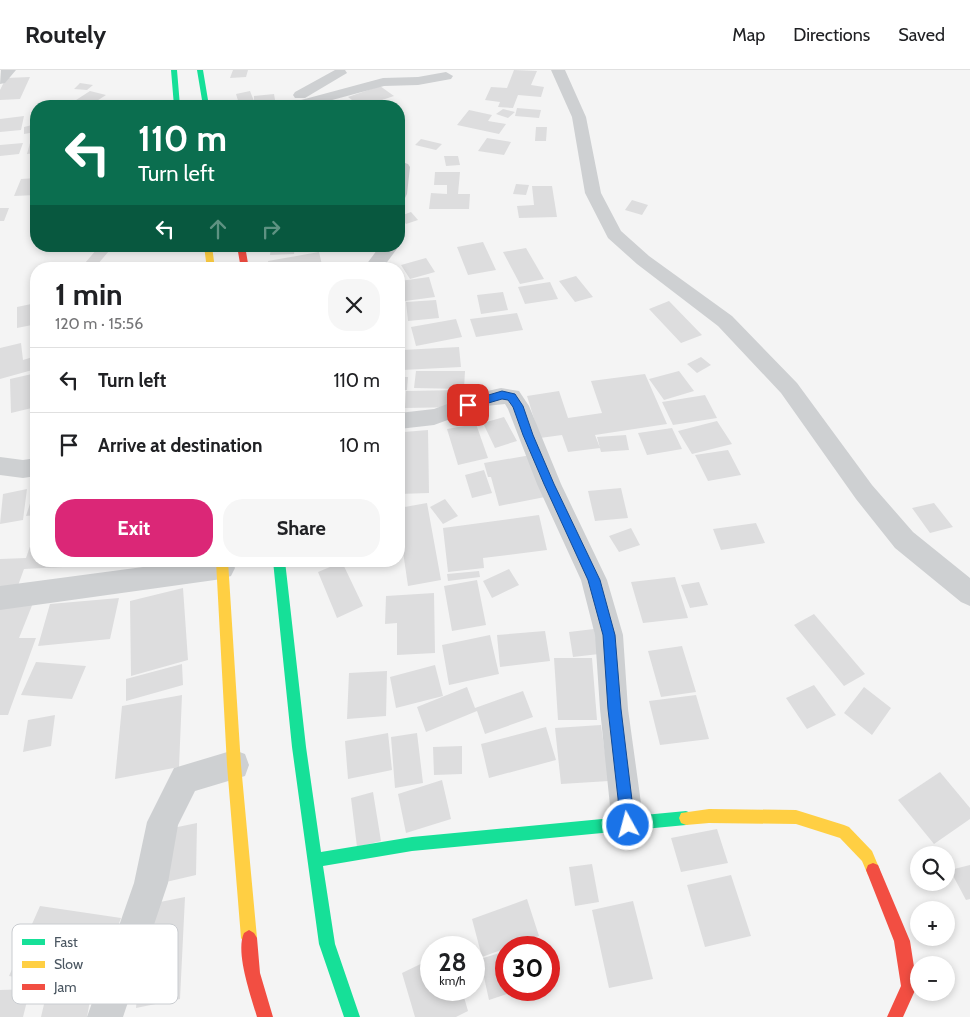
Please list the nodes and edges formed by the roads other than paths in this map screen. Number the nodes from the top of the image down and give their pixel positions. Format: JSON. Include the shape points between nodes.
{"nodes":[{"id":1,"x":10,"y":70,"type":"edge"},
{"id":2,"x":174,"y":70,"type":"edge"},
{"id":3,"x":200,"y":70,"type":"edge"},
{"id":4,"x":558,"y":70,"type":"edge"},
{"id":5,"x":340,"y":74,"type":"dead end"},
{"id":6,"x":446,"y":76,"type":"dead end"},
{"id":7,"x":0,"y":80,"type":"edge"},
{"id":8,"x":176,"y":100,"type":"edge"},
{"id":9,"x":205,"y":100,"type":"edge"},
{"id":10,"x":291,"y":100,"type":"edge"},
{"id":11,"x":317,"y":100,"type":"edge"},
{"id":12,"x":385,"y":252,"type":"edge"},
{"id":13,"x":377,"y":262,"type":"edge"},
{"id":14,"x":405,"y":420,"type":"edge"},
{"id":15,"x":0,"y":466,"type":"edge"},
{"id":16,"x":30,"y":467,"type":"edge"},
{"id":17,"x":209,"y":567,"type":"edge"},
{"id":18,"x":222,"y":567,"type":"edge"},
{"id":19,"x":280,"y":567,"type":"edge"},
{"id":20,"x":970,"y":594,"type":"edge"},
{"id":21,"x":0,"y":598,"type":"edge"},
{"id":22,"x":234,"y":764,"type":"junction"},
{"id":23,"x":628,"y":825,"type":"junction"},
{"id":24,"x":315,"y":860,"type":"junction"},
{"id":25,"x":136,"y":924,"type":"edge"},
{"id":26,"x":109,"y":1004,"type":"edge"},
{"id":27,"x":105,"y":1017,"type":"edge"},
{"id":28,"x":265,"y":1017,"type":"edge"},
{"id":29,"x":352,"y":1017,"type":"edge"},
{"id":30,"x":895,"y":1017,"type":"edge"}],
"edges":[{"from":1,"to":7,"type":"street"},
{"from":2,"to":8,"type":"street"},
{"from":3,"to":9,"type":"street"},
{"from":4,"to":20,"type":"street","via":[[579,117],[593,193],[614,234],[642,260],[726,321],[789,388],[864,492],[904,540]]},
{"from":5,"to":10,"type":"street"},
{"from":6,"to":11,"type":"street","via":[[418,82],[383,82]]},
{"from":12,"to":13,"type":"street"},
{"from":14,"to":23,"type":"street","via":[[435,417],[502,395],[511,397],[518,406],[549,484],[594,580],[606,626]]},
{"from":15,"to":16,"type":"street"},
{"from":17,"to":21,"type":"street"},
{"from":18,"to":22,"type":"street"},
{"from":19,"to":24,"type":"street"},
{"from":22,"to":25,"type":"street","via":[[185,779],[163,822],[150,883]]},
{"from":22,"to":28,"type":"street","via":[[252,973]]},
{"from":23,"to":24,"type":"street","via":[[412,844]]},
{"from":23,"to":30,"type":"street","via":[[709,816],[796,817],[844,832],[867,856],[902,941],[910,986]]},
{"from":24,"to":29,"type":"street","via":[[326,944]]},
{"from":26,"to":27,"type":"street"}]}
